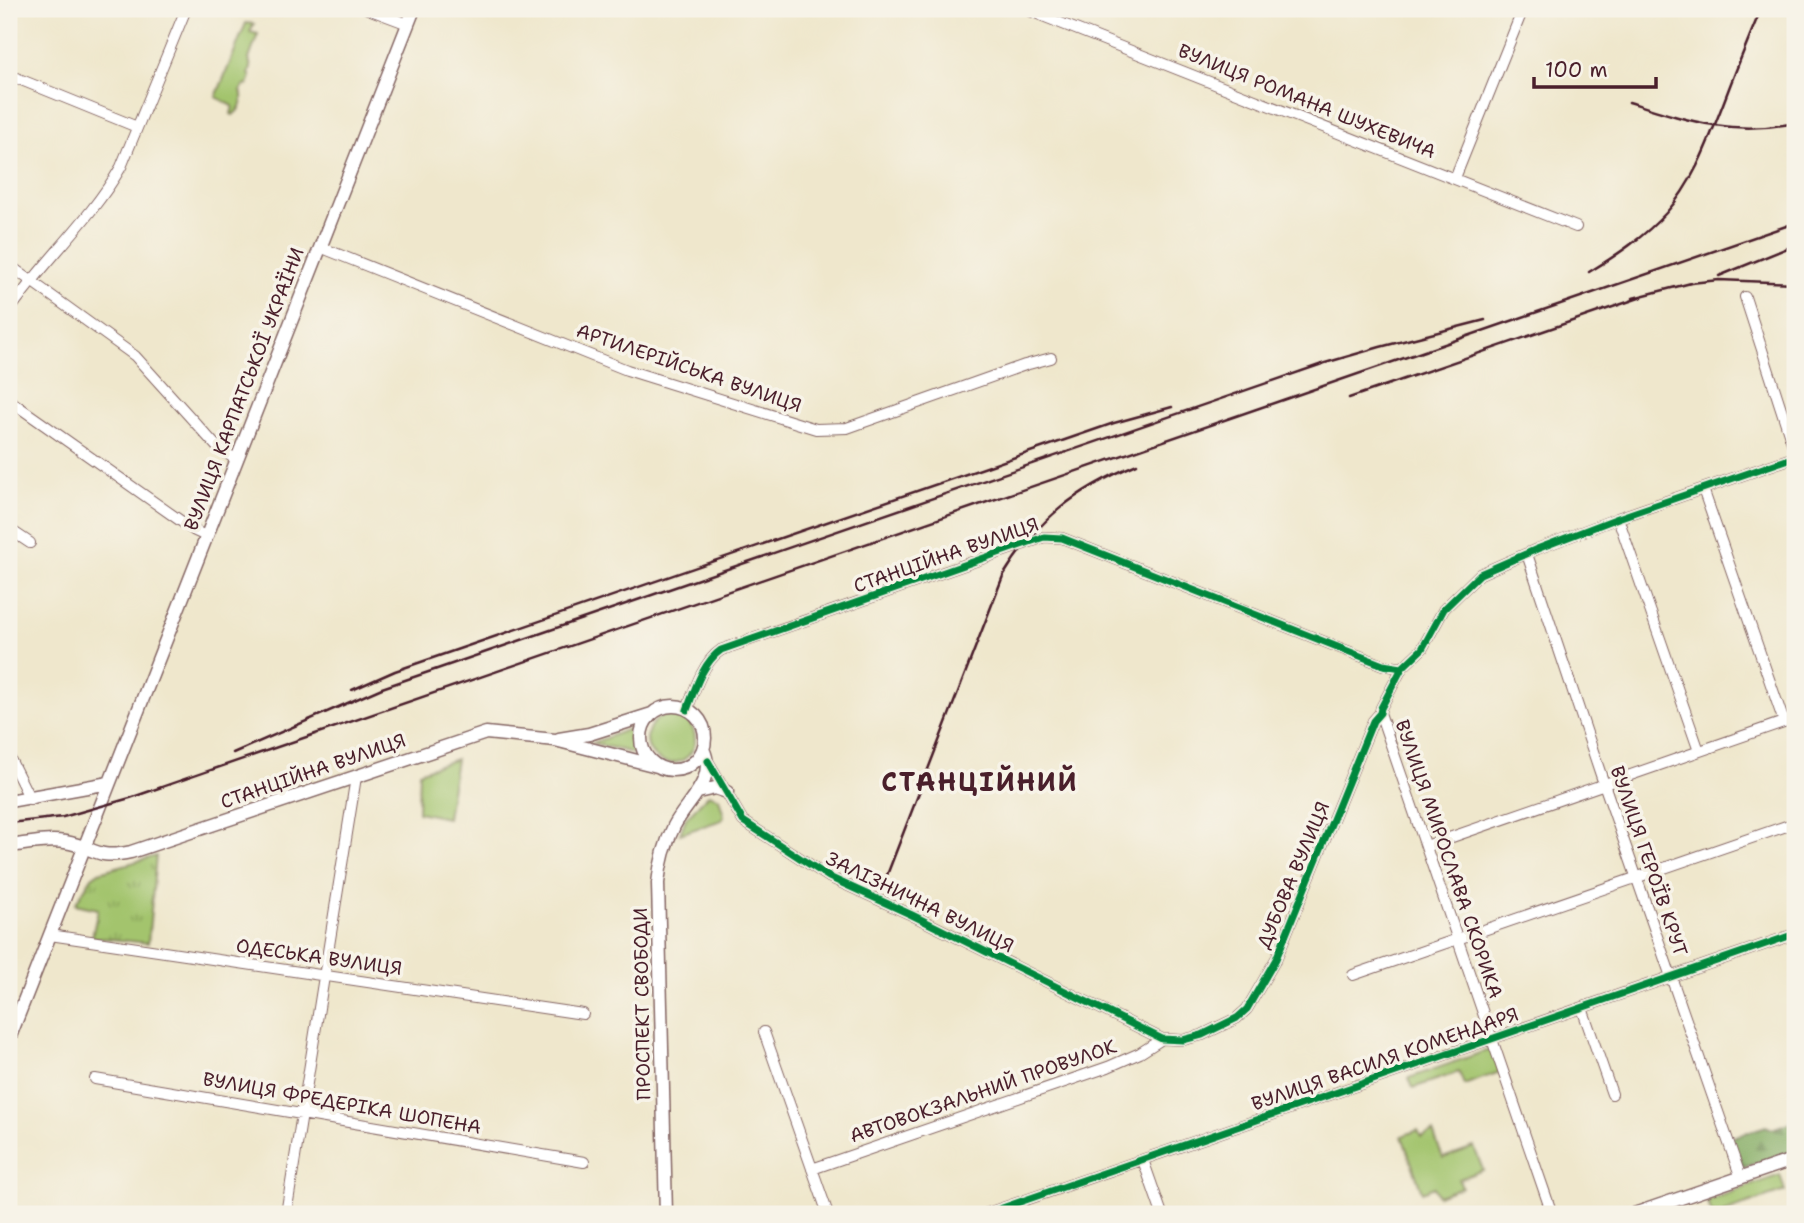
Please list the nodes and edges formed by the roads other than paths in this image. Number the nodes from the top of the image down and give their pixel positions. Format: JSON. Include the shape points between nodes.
{"nodes":[{"id":1,"x":186,"y":9,"type":"edge"},
{"id":2,"x":369,"y":9,"type":"edge"},
{"id":3,"x":414,"y":9,"type":"edge"},
{"id":4,"x":1025,"y":9,"type":"edge"},
{"id":5,"x":1523,"y":9,"type":"edge"},
{"id":6,"x":408,"y":24,"type":"junction"},
{"id":7,"x":9,"y":75,"type":"edge"},
{"id":8,"x":137,"y":127,"type":"junction"},
{"id":9,"x":1455,"y":178,"type":"junction"},
{"id":10,"x":1576,"y":227,"type":"dead end"},
{"id":11,"x":320,"y":247,"type":"junction"},
{"id":12,"x":9,"y":265,"type":"edge"},
{"id":13,"x":30,"y":280,"type":"junction"},
{"id":14,"x":1745,"y":297,"type":"dead end"},
{"id":15,"x":9,"y":311,"type":"edge"},
{"id":16,"x":1051,"y":358,"type":"dead end"},
{"id":17,"x":9,"y":400,"type":"edge"},
{"id":18,"x":1795,"y":454,"type":"edge"},
{"id":19,"x":237,"y":460,"type":"junction"},
{"id":20,"x":1703,"y":489,"type":"junction"},
{"id":21,"x":1618,"y":518,"type":"junction"},
{"id":22,"x":9,"y":529,"type":"edge"},
{"id":23,"x":206,"y":536,"type":"junction"},
{"id":24,"x":30,"y":543,"type":"dead end"},
{"id":25,"x":1527,"y":554,"type":"junction"},
{"id":26,"x":1402,"y":668,"type":"junction"},
{"id":27,"x":687,"y":710,"type":"junction"},
{"id":28,"x":1380,"y":713,"type":"junction"},
{"id":29,"x":652,"y":714,"type":"junction"},
{"id":30,"x":1795,"y":718,"type":"edge"},
{"id":31,"x":1784,"y":722,"type":"junction"},
{"id":32,"x":555,"y":740,"type":"junction"},
{"id":33,"x":1699,"y":751,"type":"junction"},
{"id":34,"x":705,"y":755,"type":"junction"},
{"id":35,"x":9,"y":757,"type":"edge"},
{"id":36,"x":657,"y":766,"type":"junction"},
{"id":37,"x":678,"y":769,"type":"junction"},
{"id":38,"x":356,"y":777,"type":"junction"},
{"id":39,"x":109,"y":783,"type":"junction"},
{"id":40,"x":1604,"y":784,"type":"junction"},
{"id":41,"x":727,"y":792,"type":"junction"},
{"id":42,"x":694,"y":796,"type":"junction"},
{"id":43,"x":30,"y":799,"type":"junction"},
{"id":44,"x":9,"y":801,"type":"edge"},
{"id":45,"x":1795,"y":823,"type":"edge"},
{"id":46,"x":9,"y":846,"type":"edge"},
{"id":47,"x":1426,"y":846,"type":"junction"},
{"id":48,"x":85,"y":849,"type":"junction"},
{"id":49,"x":1636,"y":878,"type":"junction"},
{"id":50,"x":1795,"y":934,"type":"edge"},
{"id":51,"x":50,"y":935,"type":"junction"},
{"id":52,"x":1458,"y":940,"type":"junction"},
{"id":53,"x":1353,"y":975,"type":"dead end"},
{"id":54,"x":325,"y":976,"type":"junction"},
{"id":55,"x":1671,"y":977,"type":"junction"},
{"id":56,"x":1582,"y":1008,"type":"junction"},
{"id":57,"x":583,"y":1014,"type":"dead end"},
{"id":58,"x":764,"y":1032,"type":"dead end"},
{"id":59,"x":9,"y":1039,"type":"edge"},
{"id":60,"x":1162,"y":1039,"type":"junction"},
{"id":61,"x":1492,"y":1039,"type":"junction"},
{"id":62,"x":95,"y":1080,"type":"dead end"},
{"id":63,"x":1612,"y":1094,"type":"dead end"},
{"id":64,"x":302,"y":1113,"type":"junction"},
{"id":65,"x":1795,"y":1159,"type":"edge"},
{"id":66,"x":1143,"y":1160,"type":"junction"},
{"id":67,"x":584,"y":1162,"type":"dead end"},
{"id":68,"x":812,"y":1169,"type":"junction"},
{"id":69,"x":1741,"y":1178,"type":"junction"},
{"id":70,"x":286,"y":1214,"type":"edge"},
{"id":71,"x":666,"y":1214,"type":"edge"},
{"id":72,"x":828,"y":1214,"type":"edge"},
{"id":73,"x":985,"y":1214,"type":"edge"},
{"id":74,"x":1162,"y":1214,"type":"edge"},
{"id":75,"x":1552,"y":1214,"type":"edge"},
{"id":76,"x":1634,"y":1214,"type":"edge"}],
"edges":[{"from":1,"to":8,"type":"street"},
{"from":2,"to":6,"type":"street"},
{"from":3,"to":6,"type":"main road","name":"ВУЛИЦЯ КАРПАТСЬКОЇ УКРАЇНИ"},
{"from":4,"to":9,"type":"street","name":"ВУЛИЦЯ РОМАНА ШУХЕВИЧА"},
{"from":5,"to":9,"type":"street"},
{"from":6,"to":11,"type":"main road","name":"ВУЛИЦЯ КАРПАТСЬКОЇ УКРАЇНИ"},
{"from":7,"to":8,"type":"street"},
{"from":8,"to":13,"type":"street","via":[[110,187]]},
{"from":9,"to":10,"type":"street","name":"ВУЛИЦЯ РОМАНА ШУХЕВИЧА"},
{"from":11,"to":16,"type":"street","name":"АРТИЛЕРІЙСЬКА ВУЛИЦЯ","via":[[627,370],[816,429],[847,428]]},
{"from":11,"to":19,"type":"main road","name":"ВУЛИЦЯ КАРПАТСЬКОЇ УКРАЇНИ"},
{"from":12,"to":13,"type":"street"},
{"from":13,"to":15,"type":"street"},
{"from":13,"to":19,"type":"street","via":[[135,356],[218,448]]},
{"from":14,"to":18,"type":"street"},
{"from":17,"to":23,"type":"street"},
{"from":18,"to":20,"type":"street","name":"ДУБОВА ВУЛИЦЯ"},
{"from":19,"to":23,"type":"main road","name":"ВУЛИЦЯ КАРПАТСЬКОЇ УКРАЇНИ"},
{"from":20,"to":21,"type":"street","name":"ДУБОВА ВУЛИЦЯ"},
{"from":20,"to":31,"type":"street"},
{"from":21,"to":25,"type":"street","name":"ДУБОВА ВУЛИЦЯ"},
{"from":21,"to":33,"type":"street"},
{"from":22,"to":24,"type":"street"},
{"from":23,"to":39,"type":"main road","name":"ВУЛИЦЯ КАРПАТСЬКОЇ УКРАЇНИ"},
{"from":25,"to":26,"type":"street","name":"ДУБОВА ВУЛИЦЯ","via":[[1480,575],[1461,591],[1444,609],[1422,649]]},
{"from":25,"to":40,"type":"street","name":"ВУЛИЦЯ ГЕРОЇВ КРУТ"},
{"from":26,"to":27,"type":"street","name":"СТАНЦІЙНА ВУЛИЦЯ","via":[[1383,666],[1053,536],[721,650],[698,682]]},
{"from":26,"to":28,"type":"street","name":"ДУБОВА ВУЛИЦЯ"},
{"from":27,"to":29,"type":"main road","via":[[665,707]]},
{"from":27,"to":34,"type":"main road","via":[[702,725]]},
{"from":28,"to":47,"type":"street","name":"ВУЛИЦЯ МИРОСЛАВА СКОРИКА"},
{"from":28,"to":60,"type":"street","name":"ДУБОВА ВУЛИЦЯ","via":[[1276,959],[1247,1009],[1202,1035]]},
{"from":29,"to":32,"type":"main road","name":"СТАНЦІЙНА ВУЛИЦЯ"},
{"from":29,"to":36,"type":"main road","via":[[642,728],[642,746]]},
{"from":30,"to":31,"type":"street"},
{"from":31,"to":33,"type":"street"},
{"from":32,"to":36,"type":"main road","name":"СТАНЦІЙНА ВУЛИЦЯ"},
{"from":32,"to":38,"type":"main road","name":"СТАНЦІЙНА ВУЛИЦЯ","via":[[486,733]]},
{"from":33,"to":40,"type":"street"},
{"from":34,"to":37,"type":"main road"},
{"from":34,"to":41,"type":"street","name":"ЗАЛІЗНИЧНА ВУЛИЦЯ"},
{"from":34,"to":42,"type":"main road","name":"ПРОСПЕКТ СВОБОДИ","via":[[705,778]]},
{"from":35,"to":43,"type":"street"},
{"from":36,"to":37,"type":"main road"},
{"from":37,"to":42,"type":"main road","via":[[694,782]]},
{"from":38,"to":48,"type":"main road","name":"СТАНЦІЙНА ВУЛИЦЯ","via":[[131,852],[105,855]]},
{"from":38,"to":54,"type":"street"},
{"from":39,"to":43,"type":"main road"},
{"from":39,"to":48,"type":"main road","name":"ВУЛИЦЯ КАРПАТСЬКОЇ УКРАЇНИ"},
{"from":40,"to":47,"type":"street"},
{"from":40,"to":49,"type":"street","name":"ВУЛИЦЯ ГЕРОЇВ КРУТ"},
{"from":41,"to":42,"type":"main road","via":[[715,788]]},
{"from":41,"to":60,"type":"street","name":"ЗАЛІЗНИЧНА ВУЛИЦЯ","via":[[743,821],[829,877]]},
{"from":42,"to":71,"type":"main road","name":"ПРОСПЕКТ СВОБОДИ","via":[[667,841],[659,883]]},
{"from":43,"to":44,"type":"main road"},
{"from":45,"to":49,"type":"street"},
{"from":46,"to":48,"type":"main road","name":"СТАНЦІЙНА ВУЛИЦЯ","via":[[53,841]]},
{"from":47,"to":52,"type":"street","name":"ВУЛИЦЯ МИРОСЛАВА СКОРИКА"},
{"from":48,"to":51,"type":"main road","name":"ВУЛИЦЯ КАРПАТСЬКОЇ УКРАЇНИ"},
{"from":49,"to":52,"type":"street"},
{"from":49,"to":55,"type":"street","name":"ВУЛИЦЯ ГЕРОЇВ КРУТ"},
{"from":50,"to":55,"type":"street","name":"ВУЛИЦЯ ВАСИЛЯ КОМЕНДАРЯ"},
{"from":51,"to":54,"type":"street","name":"ОДЕСЬКА ВУЛИЦЯ"},
{"from":51,"to":59,"type":"main road","name":"ВУЛИЦЯ КАРПАТСЬКОЇ УКРАЇНИ"},
{"from":52,"to":53,"type":"street"},
{"from":52,"to":61,"type":"street","name":"ВУЛИЦЯ МИРОСЛАВА СКОРИКА"},
{"from":54,"to":57,"type":"street","name":"ОДЕСЬКА ВУЛИЦЯ"},
{"from":54,"to":64,"type":"street"},
{"from":55,"to":56,"type":"street","name":"ВУЛИЦЯ ВАСИЛЯ КОМЕНДАРЯ"},
{"from":55,"to":69,"type":"street","name":"ВУЛИЦЯ ГЕРОЇВ КРУТ"},
{"from":56,"to":61,"type":"street","name":"ВУЛИЦЯ ВАСИЛЯ КОМЕНДАРЯ"},
{"from":56,"to":63,"type":"street"},
{"from":58,"to":68,"type":"street"},
{"from":60,"to":68,"type":"street","name":"АВТОВОКЗАЛЬНИЙ ПРОВУЛОК","via":[[1108,1067]]},
{"from":61,"to":66,"type":"street","name":"ВУЛИЦЯ ВАСИЛЯ КОМЕНДАРЯ"},
{"from":61,"to":75,"type":"street","name":"ВУЛИЦЯ МИРОСЛАВА СКОРИКА"},
{"from":62,"to":64,"type":"street","name":"ВУЛИЦЯ ФРЕДЕРІКА ШОПЕНА"},
{"from":64,"to":67,"type":"street","name":"ВУЛИЦЯ ФРЕДЕРІКА ШОПЕНА"},
{"from":64,"to":70,"type":"street"},
{"from":65,"to":69,"type":"main road"},
{"from":66,"to":73,"type":"street","name":"ВУЛИЦЯ ВАСИЛЯ КОМЕНДАРЯ"},
{"from":66,"to":74,"type":"street"},
{"from":68,"to":72,"type":"street"},
{"from":69,"to":76,"type":"main road"}]}
